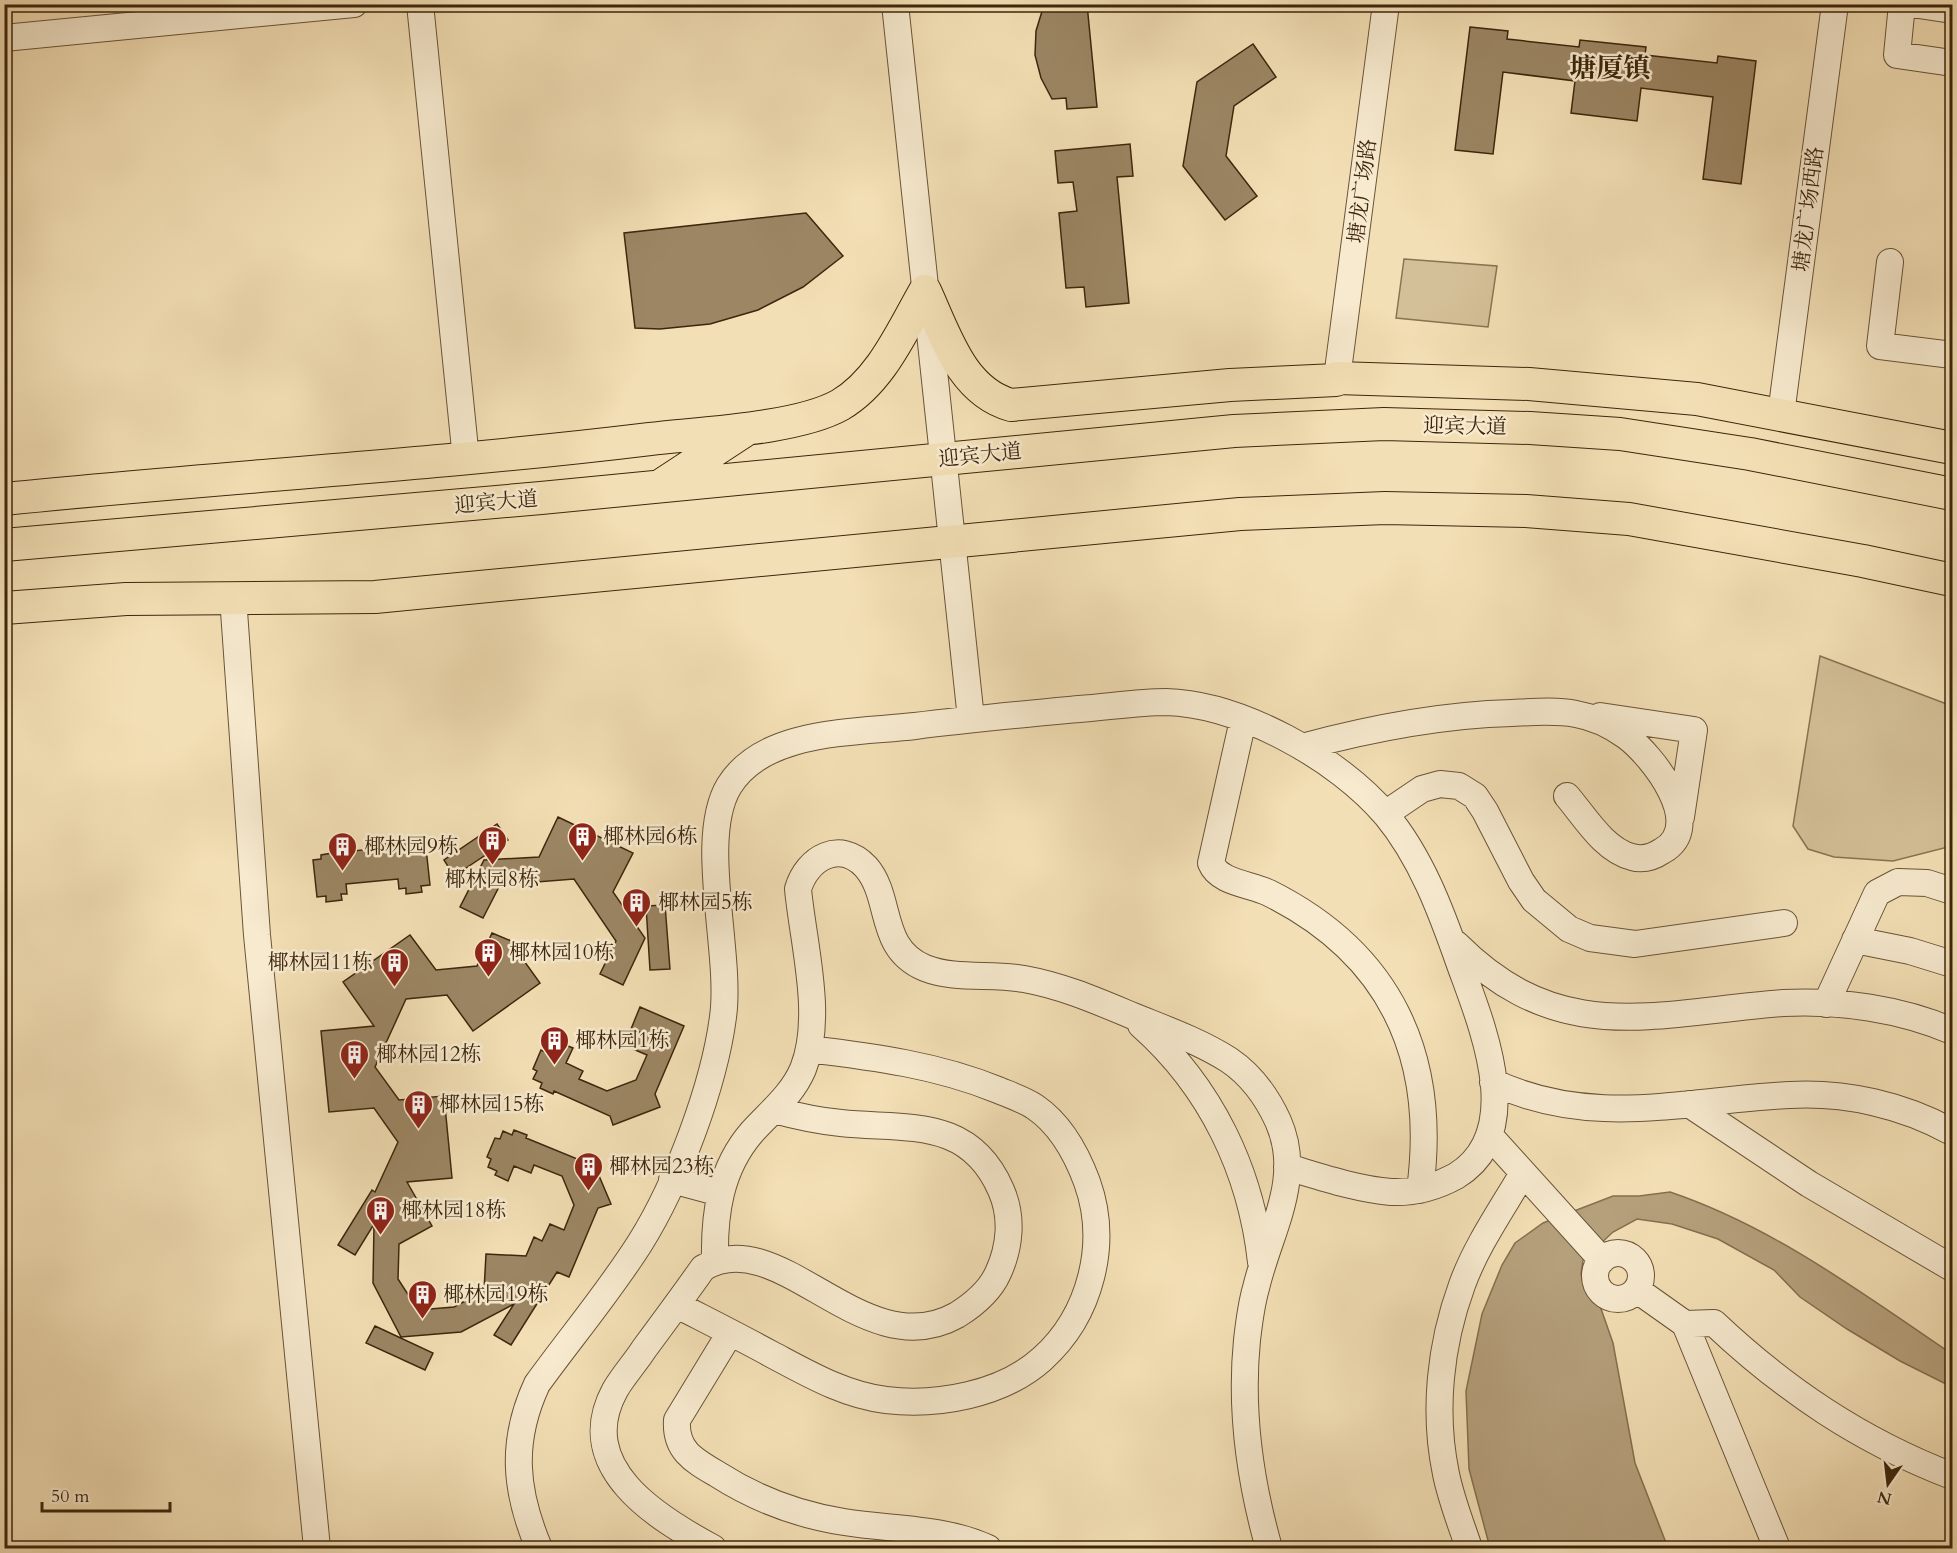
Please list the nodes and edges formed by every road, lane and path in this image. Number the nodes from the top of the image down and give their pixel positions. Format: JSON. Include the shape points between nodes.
{"nodes":[{"id":1,"x":354,"y":4,"type":"edge"},
{"id":2,"x":420,"y":4,"type":"edge"},
{"id":3,"x":895,"y":4,"type":"edge"},
{"id":4,"x":1386,"y":4,"type":"edge"},
{"id":5,"x":1835,"y":4,"type":"edge"},
{"id":6,"x":1902,"y":4,"type":"edge"},
{"id":7,"x":1912,"y":4,"type":"edge"},
{"id":8,"x":1953,"y":10,"type":"edge"},
{"id":9,"x":4,"y":38,"type":"edge"},
{"id":10,"x":1953,"y":63,"type":"edge"},
{"id":11,"x":1890,"y":262,"type":"dead end"},
{"id":12,"x":925,"y":291,"type":"junction"},
{"id":13,"x":1953,"y":356,"type":"edge"},
{"id":14,"x":1337,"y":379,"type":"junction"},
{"id":15,"x":1696,"y":399,"type":"junction"},
{"id":16,"x":1011,"y":405,"type":"junction"},
{"id":17,"x":1781,"y":414,"type":"junction"},
{"id":18,"x":750,"y":427,"type":"junction"},
{"id":19,"x":1284,"y":429,"type":"junction"},
{"id":20,"x":1874,"y":431,"type":"junction"},
{"id":21,"x":1620,"y":434,"type":"junction"},
{"id":22,"x":1102,"y":444,"type":"junction"},
{"id":23,"x":1953,"y":448,"type":"edge"},
{"id":24,"x":466,"y":459,"type":"junction"},
{"id":25,"x":944,"y":459,"type":"junction"},
{"id":26,"x":659,"y":487,"type":"junction"},
{"id":27,"x":1943,"y":492,"type":"edge"},
{"id":28,"x":4,"y":499,"type":"edge"},
{"id":29,"x":953,"y":542,"type":"junction"},
{"id":30,"x":4,"y":545,"type":"edge"},
{"id":31,"x":1953,"y":580,"type":"edge"},
{"id":32,"x":233,"y":597,"type":"junction"},
{"id":33,"x":4,"y":608,"type":"edge"},
{"id":34,"x":1575,"y":714,"type":"junction"},
{"id":35,"x":971,"y":719,"type":"junction"},
{"id":36,"x":1243,"y":720,"type":"junction"},
{"id":37,"x":1302,"y":747,"type":"junction"},
{"id":38,"x":1567,"y":796,"type":"dead end"},
{"id":39,"x":1385,"y":814,"type":"junction"},
{"id":40,"x":1680,"y":823,"type":"junction"},
{"id":41,"x":1953,"y":891,"type":"edge"},
{"id":42,"x":1784,"y":923,"type":"dead end"},
{"id":43,"x":1451,"y":940,"type":"junction"},
{"id":44,"x":1855,"y":940,"type":"junction"},
{"id":45,"x":1953,"y":964,"type":"edge"},
{"id":46,"x":1827,"y":1004,"type":"junction"},
{"id":47,"x":1130,"y":1015,"type":"junction"},
{"id":48,"x":1953,"y":1031,"type":"edge"},
{"id":49,"x":809,"y":1049,"type":"junction"},
{"id":50,"x":1493,"y":1082,"type":"junction"},
{"id":51,"x":1689,"y":1104,"type":"junction"},
{"id":52,"x":774,"y":1110,"type":"junction"},
{"id":53,"x":1953,"y":1132,"type":"edge"},
{"id":54,"x":1489,"y":1135,"type":"junction"},
{"id":55,"x":1287,"y":1167,"type":"junction"},
{"id":56,"x":1523,"y":1173,"type":"junction"},
{"id":57,"x":672,"y":1180,"type":"junction"},
{"id":58,"x":1420,"y":1190,"type":"junction"},
{"id":59,"x":720,"y":1193,"type":"junction"},
{"id":60,"x":715,"y":1260,"type":"junction"},
{"id":61,"x":1953,"y":1268,"type":"edge"},
{"id":62,"x":1261,"y":1269,"type":"junction"},
{"id":63,"x":677,"y":1305,"type":"junction"},
{"id":64,"x":1685,"y":1324,"type":"junction"},
{"id":65,"x":730,"y":1333,"type":"junction"},
{"id":66,"x":1953,"y":1476,"type":"edge"},
{"id":67,"x":317,"y":1548,"type":"edge"},
{"id":68,"x":539,"y":1548,"type":"edge"},
{"id":69,"x":713,"y":1548,"type":"edge"},
{"id":70,"x":988,"y":1548,"type":"edge"},
{"id":71,"x":1269,"y":1548,"type":"edge"},
{"id":72,"x":1469,"y":1548,"type":"edge"},
{"id":73,"x":1777,"y":1548,"type":"edge"}],
"edges":[{"from":1,"to":9,"type":"street"},
{"from":2,"to":24,"type":"street"},
{"from":3,"to":12,"type":"street"},
{"from":4,"to":14,"type":"street","name":"塘龙广场路"},
{"from":5,"to":17,"type":"street","name":"塘龙广场西路"},
{"from":6,"to":10,"type":"street","via":[[1897,54]]},
{"from":7,"to":8,"type":"street"},
{"from":11,"to":13,"type":"street","via":[[1880,346]]},
{"from":12,"to":16,"type":"main road","via":[[976,388],[994,401]]},
{"from":12,"to":18,"type":"main road","via":[[884,363],[840,405],[813,416]]},
{"from":12,"to":25,"type":"street"},
{"from":14,"to":15,"type":"main road","via":[[1529,384]]},
{"from":14,"to":16,"type":"main road"},
{"from":14,"to":19,"type":"main road"},
{"from":15,"to":17,"type":"main road"},
{"from":15,"to":21,"type":"main road"},
{"from":16,"to":22,"type":"main road"},
{"from":17,"to":20,"type":"main road"},
{"from":18,"to":24,"type":"main road"},
{"from":18,"to":26,"type":"main road"},
{"from":19,"to":21,"type":"main road","name":"迎宾大道","via":[[1384,424]]},
{"from":19,"to":22,"type":"main road","name":"迎宾大道"},
{"from":20,"to":23,"type":"main road"},
{"from":20,"to":27,"type":"main road"},
{"from":21,"to":27,"type":"main road","name":"迎宾大道","via":[[1750,454]]},
{"from":22,"to":25,"type":"main road","name":"迎宾大道"},
{"from":24,"to":28,"type":"main road"},
{"from":25,"to":26,"type":"main road","name":"迎宾大道"},
{"from":25,"to":29,"type":"street"},
{"from":26,"to":30,"type":"main road","name":"迎宾大道"},
{"from":29,"to":31,"type":"main road","via":[[1240,514],[1385,508],[1526,512],[1629,519]]},
{"from":29,"to":32,"type":"main road","via":[[375,597]]},
{"from":29,"to":35,"type":"street"},
{"from":32,"to":33,"type":"main road","via":[[126,599]]},
{"from":32,"to":67,"type":"street","via":[[257,935]]},
{"from":34,"to":37,"type":"street","via":[[1437,718]]},
{"from":34,"to":40,"type":"street","via":[[1617,730],[1645,752],[1673,797]]},
{"from":34,"to":40,"type":"street","via":[[1694,730]]},
{"from":35,"to":36,"type":"street","via":[[1166,702],[1202,706]]},
{"from":35,"to":57,"type":"street","via":[[791,742],[771,748],[747,763],[727,789],[719,815],[716,851],[724,1014],[689,1141]]},
{"from":36,"to":37,"type":"street"},
{"from":36,"to":58,"type":"street","via":[[1211,863],[1220,876],[1263,890],[1326,927],[1353,952],[1396,1012],[1420,1081],[1425,1135]]},
{"from":37,"to":39,"type":"street","via":[[1346,778]]},
{"from":38,"to":40,"type":"street","via":[[1608,844],[1620,854],[1635,858],[1651,857],[1665,850],[1676,838]]},
{"from":39,"to":42,"type":"street","via":[[1422,789],[1440,784],[1459,786],[1474,796],[1485,811],[1534,900],[1569,929],[1590,938],[1635,944]]},
{"from":39,"to":43,"type":"street","via":[[1413,856]]},
{"from":41,"to":44,"type":"street","via":[[1927,883],[1898,882],[1877,893]]},
{"from":43,"to":46,"type":"street","via":[[1508,988],[1542,1004],[1578,1014],[1616,1018],[1786,1003]]},
{"from":43,"to":50,"type":"street","via":[[1488,1044]]},
{"from":44,"to":45,"type":"street"},
{"from":44,"to":46,"type":"street"},
{"from":46,"to":48,"type":"street","via":[[1904,1015]]},
{"from":47,"to":49,"type":"street","via":[[1050,984],[994,975],[944,974],[923,967],[892,938],[866,868],[855,858],[825,855],[802,874],[798,888],[813,1021]]},
{"from":47,"to":55,"type":"street","via":[[1197,1043],[1250,1078],[1279,1123]]},
{"from":47,"to":62,"type":"street","via":[[1177,1060],[1215,1114],[1242,1173]]},
{"from":49,"to":52,"type":"street","via":[[803,1070]]},
{"from":49,"to":65,"type":"street","via":[[923,1065],[981,1083],[1036,1107],[1061,1133],[1080,1163],[1092,1197],[1097,1233],[1094,1268],[1083,1302],[1066,1333],[1042,1360],[1014,1378],[951,1399],[918,1402],[852,1393]]},
{"from":50,"to":51,"type":"street","via":[[1561,1104],[1614,1110]]},
{"from":50,"to":54,"type":"street"},
{"from":51,"to":53,"type":"street","via":[[1790,1095],[1852,1098],[1911,1113]]},
{"from":51,"to":61,"type":"street","via":[[1809,1184]]},
{"from":52,"to":59,"type":"street","via":[[750,1134],[732,1162]]},
{"from":52,"to":60,"type":"street","via":[[831,1122],[930,1130],[968,1147],[984,1161],[1005,1197],[1009,1238],[1004,1259],[996,1278],[968,1308],[930,1325],[909,1327],[868,1318],[788,1275],[743,1257]]},
{"from":54,"to":56,"type":"street"},
{"from":54,"to":58,"type":"street","via":[[1467,1169]]},
{"from":55,"to":58,"type":"street","via":[[1362,1187],[1393,1192]]},
{"from":55,"to":62,"type":"street","via":[[1284,1203]]},
{"from":56,"to":64,"type":"street","via":[[1598,1257],[1595,1278],[1600,1291],[1614,1299],[1626,1298],[1636,1290]]},
{"from":56,"to":72,"type":"street","via":[[1462,1284],[1448,1330],[1440,1378],[1439,1427],[1446,1475]]},
{"from":57,"to":59,"type":"street"},
{"from":57,"to":68,"type":"street","via":[[638,1246],[537,1384],[525,1410],[519,1444],[519,1480],[526,1518]]},
{"from":59,"to":60,"type":"street","via":[[714,1227]]},
{"from":60,"to":63,"type":"street","via":[[703,1268]]},
{"from":62,"to":71,"type":"street","via":[[1247,1341],[1245,1393],[1254,1487]]},
{"from":63,"to":65,"type":"street"},
{"from":63,"to":69,"type":"street","via":[[615,1391],[606,1415],[605,1441],[612,1466],[625,1488],[670,1523]]},
{"from":64,"to":66,"type":"street","via":[[1714,1323],[1812,1405],[1886,1448]]},
{"from":64,"to":73,"type":"street"},
{"from":65,"to":70,"type":"street","via":[[677,1420],[676,1433],[688,1456],[769,1502],[806,1514],[845,1523],[931,1531]]}]}
